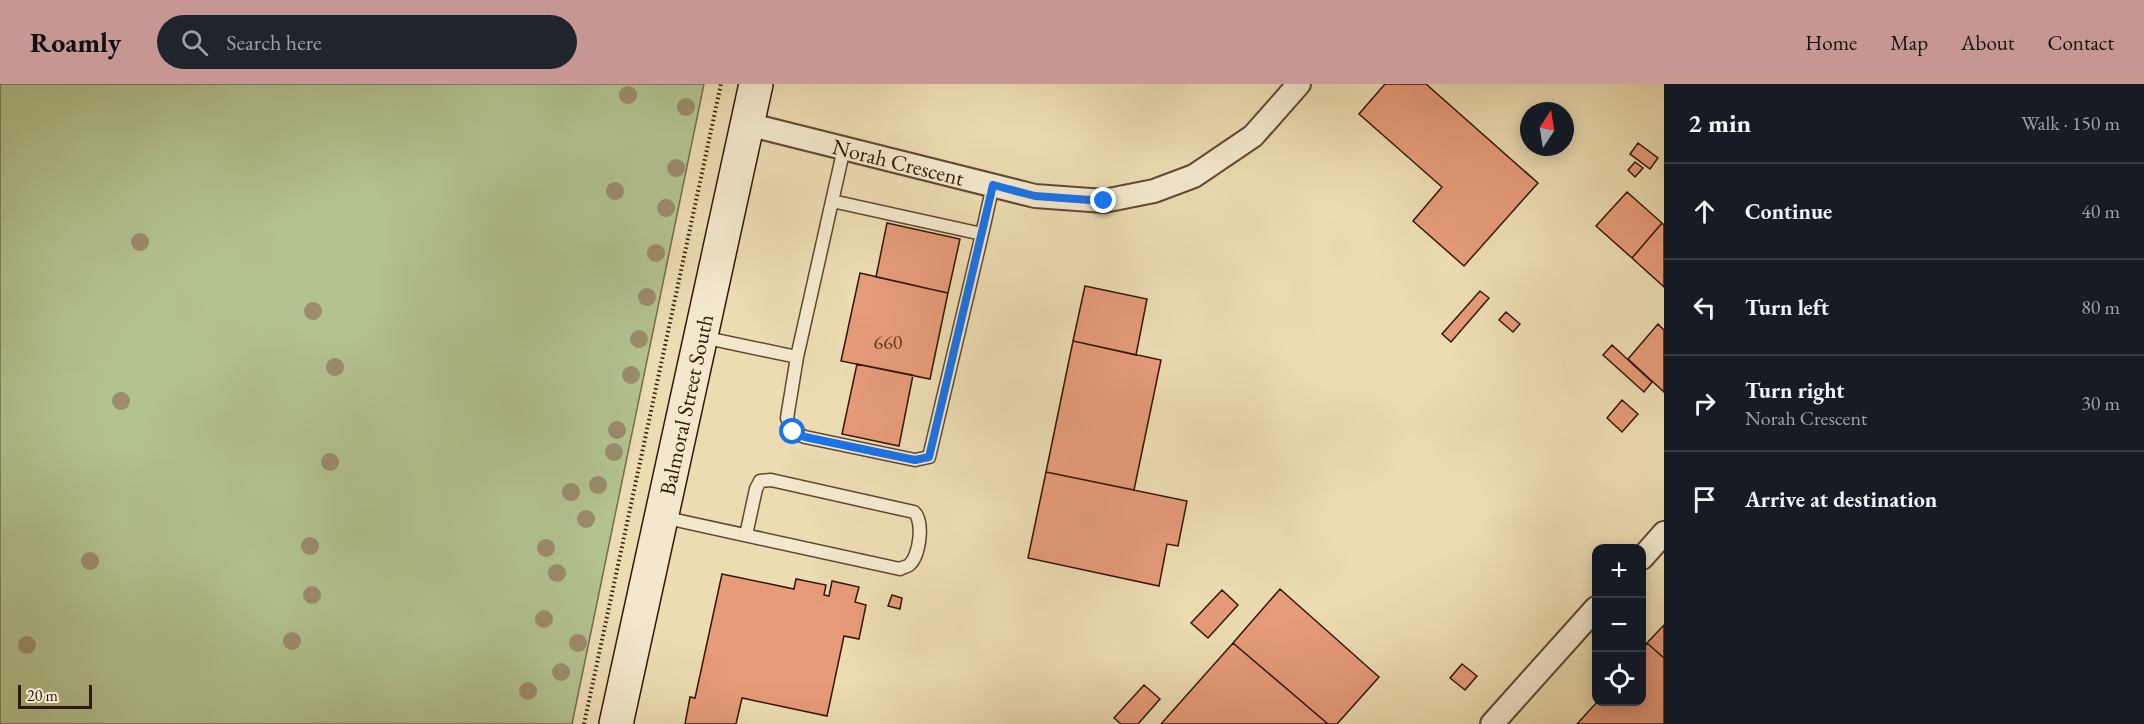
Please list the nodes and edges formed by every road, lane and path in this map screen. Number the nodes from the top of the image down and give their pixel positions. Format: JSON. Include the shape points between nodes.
{"nodes":[{"id":1,"x":721,"y":84,"type":"edge"},
{"id":2,"x":756,"y":84,"type":"edge"},
{"id":3,"x":1299,"y":84,"type":"edge"},
{"id":4,"x":747,"y":124,"type":"junction"},
{"id":5,"x":844,"y":148,"type":"junction"},
{"id":6,"x":993,"y":185,"type":"junction"},
{"id":7,"x":832,"y":201,"type":"junction"},
{"id":8,"x":982,"y":234,"type":"junction"},
{"id":9,"x":701,"y":336,"type":"junction"},
{"id":10,"x":797,"y":357,"type":"junction"},
{"id":11,"x":661,"y":517,"type":"junction"},
{"id":12,"x":1664,"y":533,"type":"edge"},
{"id":13,"x":746,"y":535,"type":"junction"},
{"id":14,"x":1646,"y":553,"type":"edge"},
{"id":15,"x":1592,"y":612,"type":"edge"},
{"id":16,"x":584,"y":724,"type":"edge"},
{"id":17,"x":616,"y":724,"type":"edge"},
{"id":18,"x":1492,"y":724,"type":"edge"}],
"edges":[{"from":1,"to":16,"type":"path"},
{"from":2,"to":4,"type":"main road","name":"Balmoral Street South"},
{"from":3,"to":6,"type":"street","name":"Norah Crescent","via":[[1253,136],[1194,176],[1154,192],[1104,201],[1035,196]]},
{"from":4,"to":5,"type":"street","name":"Norah Crescent"},
{"from":4,"to":9,"type":"main road","name":"Balmoral Street South"},
{"from":5,"to":6,"type":"street","name":"Norah Crescent"},
{"from":5,"to":7,"type":"lane"},
{"from":6,"to":8,"type":"lane"},
{"from":7,"to":8,"type":"lane"},
{"from":7,"to":10,"type":"lane"},
{"from":8,"to":10,"type":"lane","via":[[929,457],[915,460],[793,432],[787,418]]},
{"from":9,"to":10,"type":"lane"},
{"from":9,"to":11,"type":"main road","name":"Balmoral Street South"},
{"from":11,"to":13,"type":"lane"},
{"from":11,"to":17,"type":"main road","name":"Balmoral Street South"},
{"from":12,"to":14,"type":"street"},
{"from":13,"to":13,"type":"lane","via":[[900,568],[909,565],[915,556],[921,528],[920,518],[914,512],[771,480],[760,481],[756,489]]},
{"from":15,"to":18,"type":"street"}]}
